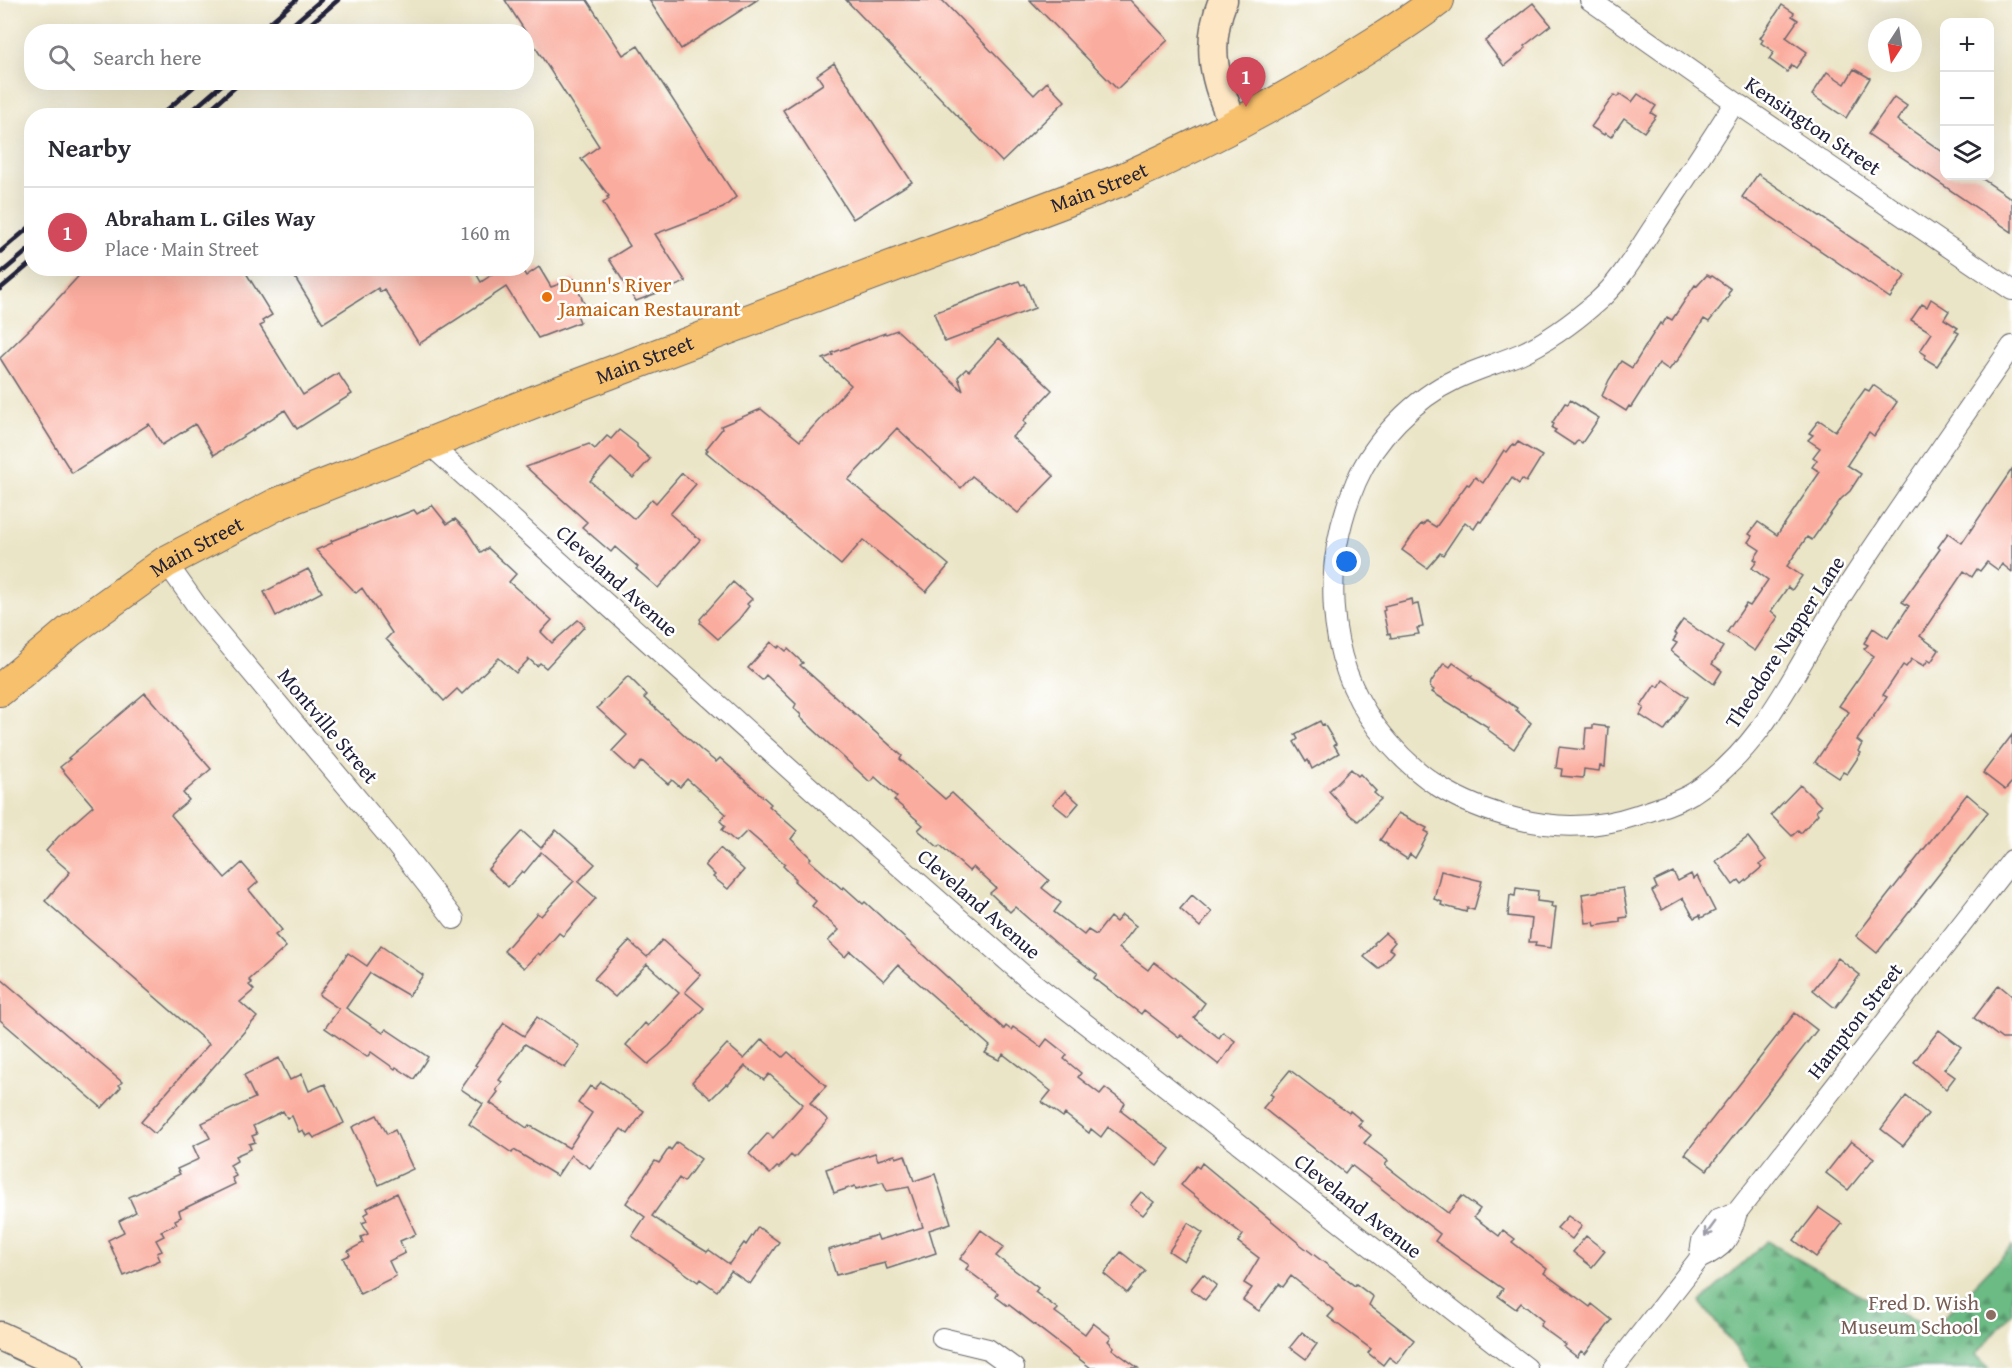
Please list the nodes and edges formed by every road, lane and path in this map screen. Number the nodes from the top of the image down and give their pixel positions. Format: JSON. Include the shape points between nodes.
{"nodes":[{"id":1,"x":1223,"y":0,"type":"edge"},
{"id":2,"x":1438,"y":0,"type":"edge"},
{"id":3,"x":1590,"y":0,"type":"edge"},
{"id":4,"x":1735,"y":102,"type":"junction"},
{"id":5,"x":1234,"y":126,"type":"junction"},
{"id":6,"x":2012,"y":290,"type":"edge"},
{"id":7,"x":2012,"y":346,"type":"edge"},
{"id":8,"x":428,"y":443,"type":"junction"},
{"id":9,"x":166,"y":562,"type":"junction"},
{"id":10,"x":0,"y":690,"type":"edge"},
{"id":11,"x":2012,"y":860,"type":"edge"},
{"id":12,"x":454,"y":919,"type":"dead end"},
{"id":13,"x":0,"y":1336,"type":"edge"},
{"id":14,"x":942,"y":1338,"type":"dead end"},
{"id":15,"x":70,"y":1368,"type":"edge"},
{"id":16,"x":1014,"y":1368,"type":"edge"},
{"id":17,"x":1527,"y":1368,"type":"edge"},
{"id":18,"x":1614,"y":1368,"type":"edge"}],
"edges":[{"from":1,"to":5,"type":"main road","via":[[1214,28],[1212,56]]},
{"from":2,"to":5,"type":"main road","name":"Main Street","via":[[1321,78]]},
{"from":3,"to":4,"type":"street","name":"Kensington Street"},
{"from":4,"to":6,"type":"street","name":"Kensington Street"},
{"from":4,"to":7,"type":"street","name":"Theodore Napper Lane","via":[[1604,296],[1536,345],[1429,393],[1388,430],[1359,474],[1336,540],[1333,613],[1345,665],[1359,696],[1372,721],[1408,764],[1470,805],[1529,822],[1557,825],[1613,822],[1691,794],[1746,748],[1773,711],[1841,597]]},
{"from":5,"to":8,"type":"main road","name":"Main Street","via":[[1121,180]]},
{"from":8,"to":9,"type":"main road","name":"Main Street","via":[[277,504]]},
{"from":8,"to":17,"type":"street","name":"Cleveland Avenue","via":[[1028,979]]},
{"from":9,"to":10,"type":"main road","name":"Main Street","via":[[70,631]]},
{"from":9,"to":12,"type":"street","name":"Montville Street","via":[[202,613]]},
{"from":11,"to":18,"type":"street","name":"Hampton Street","via":[[1737,1212],[1732,1232],[1718,1250],[1699,1259]]},
{"from":13,"to":15,"type":"main road"},
{"from":14,"to":16,"type":"street","via":[[988,1349]]}]}
